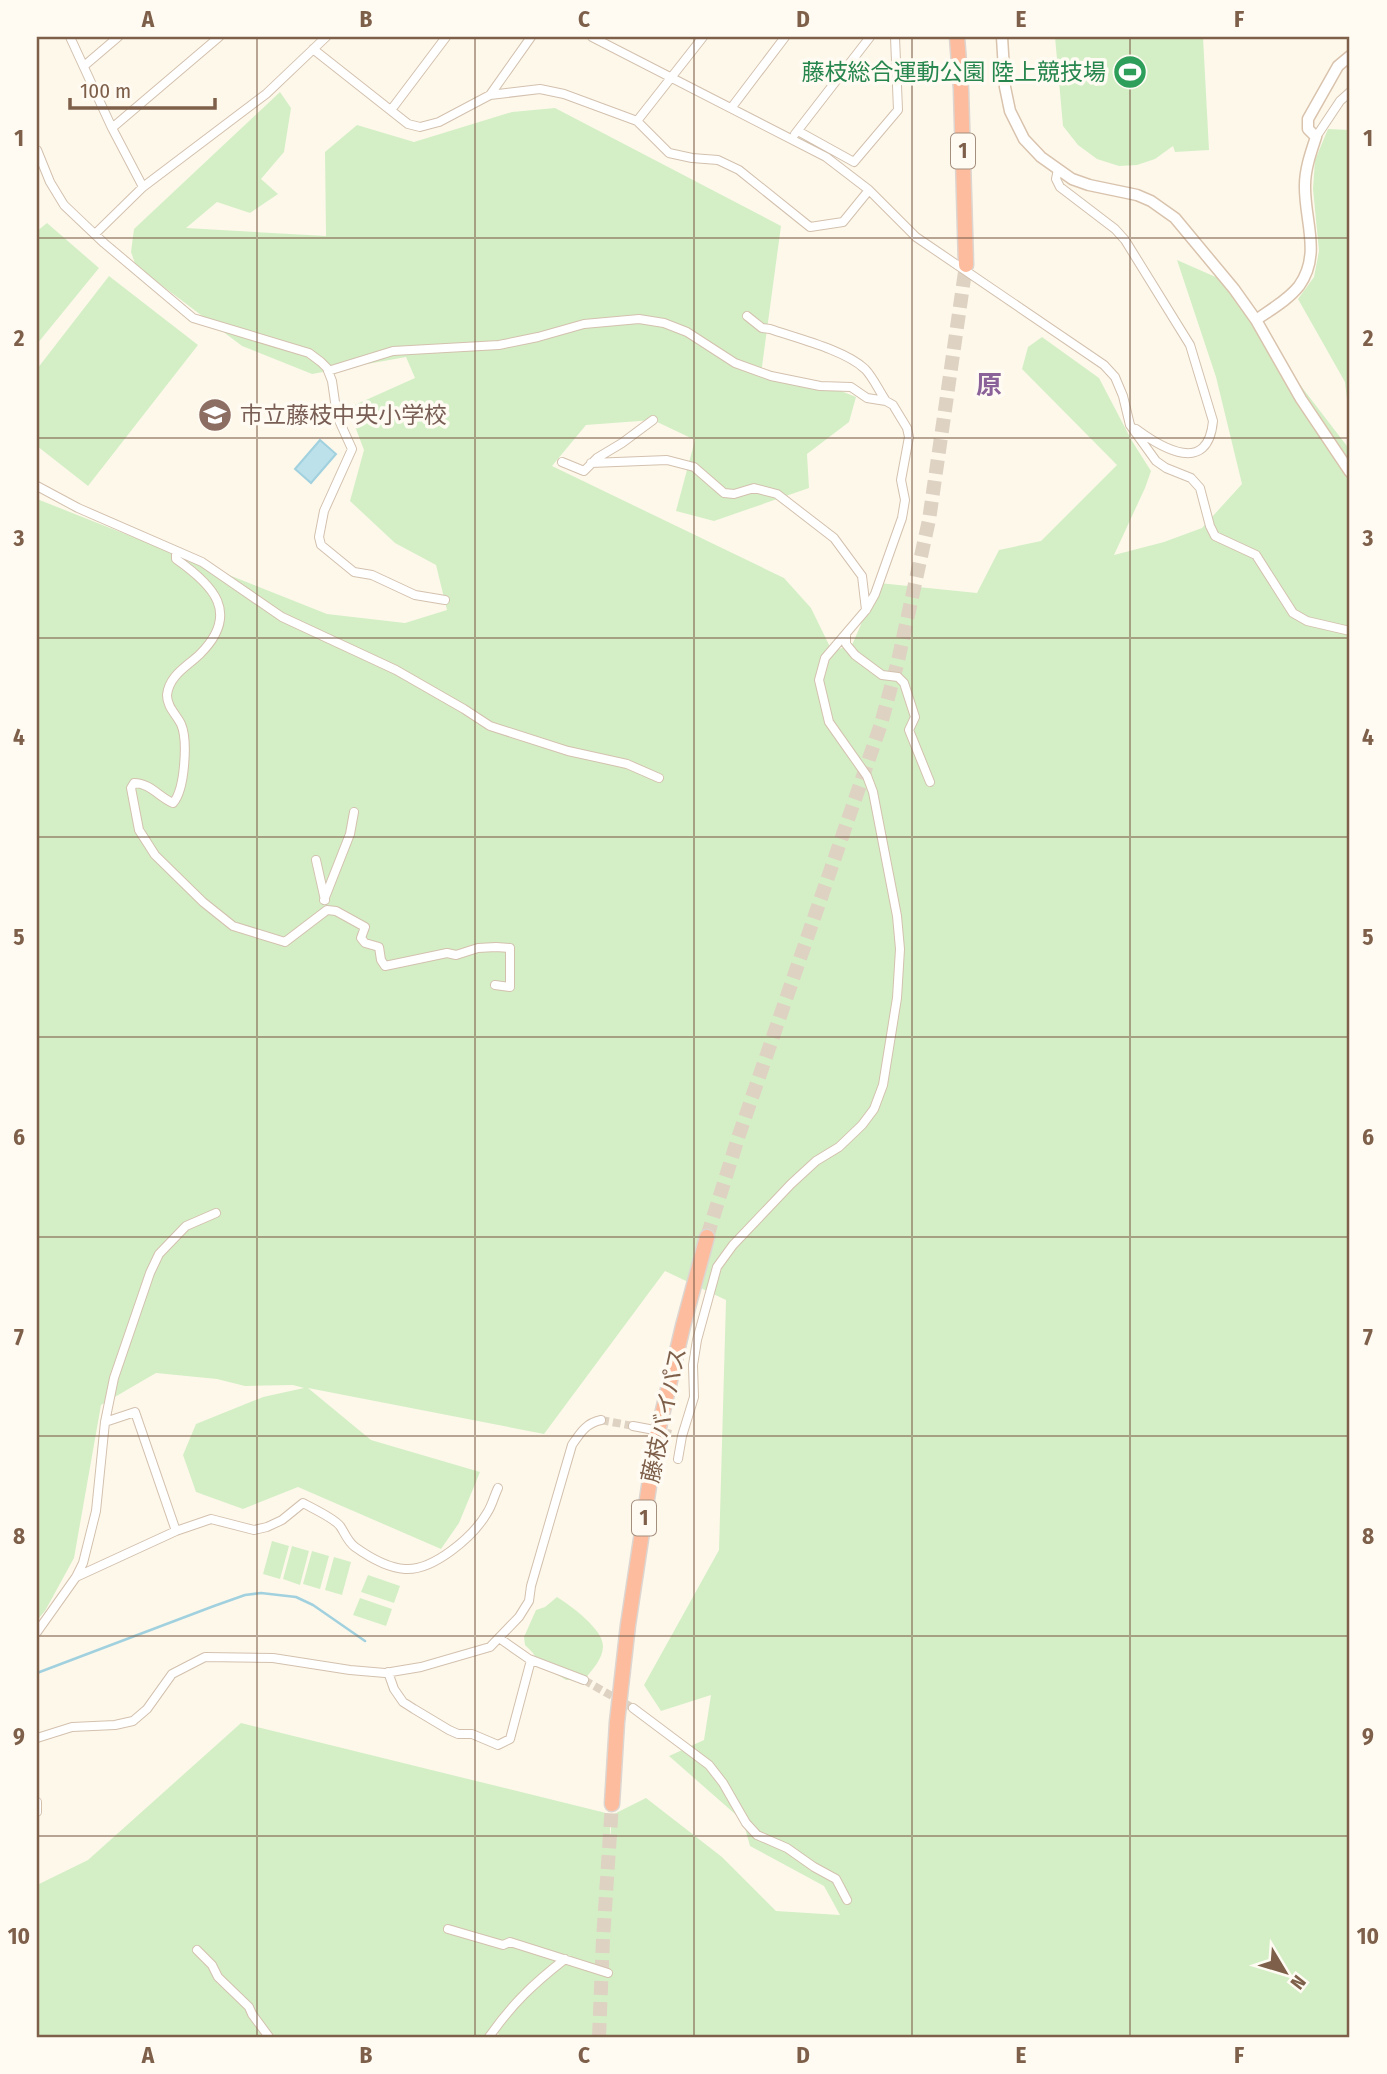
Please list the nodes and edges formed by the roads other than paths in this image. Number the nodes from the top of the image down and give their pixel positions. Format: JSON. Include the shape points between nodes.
{"nodes":[{"id":1,"x":70,"y":37,"type":"edge"},
{"id":2,"x":118,"y":37,"type":"edge"},
{"id":3,"x":219,"y":37,"type":"edge"},
{"id":4,"x":326,"y":37,"type":"edge"},
{"id":5,"x":446,"y":37,"type":"edge"},
{"id":6,"x":531,"y":37,"type":"edge"},
{"id":7,"x":592,"y":37,"type":"edge"},
{"id":8,"x":617,"y":37,"type":"edge"},
{"id":9,"x":703,"y":37,"type":"edge"},
{"id":10,"x":785,"y":37,"type":"edge"},
{"id":11,"x":870,"y":37,"type":"edge"},
{"id":12,"x":895,"y":37,"type":"edge"},
{"id":13,"x":957,"y":37,"type":"edge"},
{"id":14,"x":964,"y":37,"type":"edge"},
{"id":15,"x":1002,"y":37,"type":"edge"},
{"id":16,"x":610,"y":45,"type":"junction"},
{"id":17,"x":313,"y":49,"type":"junction"},
{"id":18,"x":1350,"y":56,"type":"edge"},
{"id":19,"x":84,"y":66,"type":"junction"},
{"id":20,"x":672,"y":78,"type":"junction"},
{"id":21,"x":1350,"y":92,"type":"edge"},
{"id":22,"x":490,"y":95,"type":"junction"},
{"id":23,"x":732,"y":107,"type":"junction"},
{"id":24,"x":391,"y":110,"type":"junction"},
{"id":25,"x":636,"y":121,"type":"junction"},
{"id":26,"x":112,"y":128,"type":"junction"},
{"id":27,"x":798,"y":131,"type":"junction"},
{"id":28,"x":1316,"y":137,"type":"junction"},
{"id":29,"x":790,"y":139,"type":"junction"},
{"id":30,"x":37,"y":150,"type":"edge"},
{"id":31,"x":1058,"y":169,"type":"junction"},
{"id":32,"x":143,"y":187,"type":"junction"},
{"id":33,"x":869,"y":190,"type":"junction"},
{"id":34,"x":95,"y":234,"type":"junction"},
{"id":35,"x":747,"y":316,"type":"dead end"},
{"id":36,"x":1256,"y":320,"type":"junction"},
{"id":37,"x":328,"y":371,"type":"junction"},
{"id":38,"x":886,"y":401,"type":"junction"},
{"id":39,"x":653,"y":420,"type":"dead end"},
{"id":40,"x":1130,"y":425,"type":"junction"},
{"id":41,"x":562,"y":462,"type":"dead end"},
{"id":42,"x":591,"y":463,"type":"junction"},
{"id":43,"x":1350,"y":472,"type":"edge"},
{"id":44,"x":37,"y":486,"type":"edge"},
{"id":45,"x":176,"y":551,"type":"junction"},
{"id":46,"x":446,"y":600,"type":"dead end"},
{"id":47,"x":866,"y":610,"type":"junction"},
{"id":48,"x":1350,"y":631,"type":"edge"},
{"id":49,"x":846,"y":634,"type":"junction"},
{"id":50,"x":659,"y":778,"type":"dead end"},
{"id":51,"x":930,"y":782,"type":"dead end"},
{"id":52,"x":354,"y":811,"type":"dead end"},
{"id":53,"x":316,"y":860,"type":"dead end"},
{"id":54,"x":324,"y":900,"type":"junction"},
{"id":55,"x":327,"y":910,"type":"junction"},
{"id":56,"x":495,"y":985,"type":"dead end"},
{"id":57,"x":216,"y":1213,"type":"dead end"},
{"id":58,"x":708,"y":1237,"type":"tunnel mouth"},
{"id":59,"x":601,"y":1420,"type":"dead end"},
{"id":60,"x":105,"y":1422,"type":"junction"},
{"id":61,"x":633,"y":1426,"type":"tunnel mouth"},
{"id":62,"x":649,"y":1429,"type":"tunnel mouth"},
{"id":63,"x":671,"y":1434,"type":"tunnel mouth"},
{"id":64,"x":682,"y":1436,"type":"junction"},
{"id":65,"x":678,"y":1459,"type":"dead end"},
{"id":66,"x":498,"y":1488,"type":"dead end"},
{"id":67,"x":176,"y":1531,"type":"junction"},
{"id":68,"x":76,"y":1577,"type":"junction"},
{"id":69,"x":37,"y":1632,"type":"edge"},
{"id":70,"x":499,"y":1638,"type":"junction"},
{"id":71,"x":531,"y":1660,"type":"junction"},
{"id":72,"x":388,"y":1672,"type":"junction"},
{"id":73,"x":584,"y":1680,"type":"tunnel mouth"},
{"id":74,"x":634,"y":1708,"type":"tunnel mouth"},
{"id":75,"x":37,"y":1738,"type":"edge"},
{"id":76,"x":37,"y":1802,"type":"edge"},
{"id":77,"x":612,"y":1804,"type":"tunnel mouth"},
{"id":78,"x":37,"y":1812,"type":"edge"},
{"id":79,"x":847,"y":1900,"type":"dead end"},
{"id":80,"x":448,"y":1929,"type":"dead end"},
{"id":81,"x":197,"y":1950,"type":"dead end"},
{"id":82,"x":565,"y":1959,"type":"junction"},
{"id":83,"x":608,"y":1973,"type":"dead end"},
{"id":84,"x":269,"y":2037,"type":"edge"},
{"id":85,"x":489,"y":2037,"type":"edge"}],
"edges":[{"from":1,"to":19,"type":"street"},
{"from":2,"to":19,"type":"street"},
{"from":3,"to":26,"type":"street"},
{"from":4,"to":17,"type":"street"},
{"from":5,"to":24,"type":"street"},
{"from":6,"to":22,"type":"street"},
{"from":7,"to":16,"type":"street"},
{"from":8,"to":16,"type":"street"},
{"from":9,"to":20,"type":"street"},
{"from":10,"to":23,"type":"street"},
{"from":11,"to":27,"type":"street"},
{"from":12,"to":27,"type":"street","via":[[898,110],[854,162]]},
{"from":13,"to":14,"type":"highway","number":"1","via":[[966,265]]},
{"from":15,"to":31,"type":"street","via":[[1010,111],[1024,139]]},
{"from":16,"to":20,"type":"street"},
{"from":17,"to":24,"type":"street"},
{"from":17,"to":32,"type":"street","via":[[266,94]]},
{"from":18,"to":28,"type":"street","via":[[1338,66],[1308,120],[1308,129]]},
{"from":19,"to":26,"type":"street"},
{"from":20,"to":23,"type":"street"},
{"from":20,"to":25,"type":"street"},
{"from":21,"to":28,"type":"street"},
{"from":22,"to":24,"type":"street","via":[[421,127],[408,124]]},
{"from":22,"to":25,"type":"street","via":[[540,89]]},
{"from":23,"to":29,"type":"street"},
{"from":25,"to":33,"type":"street","via":[[669,153],[718,160],[739,170],[810,226],[843,222]]},
{"from":26,"to":32,"type":"street"},
{"from":27,"to":29,"type":"street"},
{"from":28,"to":36,"type":"street","via":[[1305,185],[1312,242],[1306,274],[1289,296]]},
{"from":29,"to":33,"type":"street","via":[[826,157]]},
{"from":30,"to":34,"type":"street","via":[[64,205]]},
{"from":31,"to":36,"type":"street","via":[[1081,182],[1136,195],[1162,207]]},
{"from":31,"to":40,"type":"street","via":[[1060,187],[1125,240],[1190,345],[1213,421],[1207,443],[1190,454],[1178,453]]},
{"from":32,"to":34,"type":"street"},
{"from":33,"to":40,"type":"street","via":[[916,237],[1104,365],[1124,396]]},
{"from":34,"to":37,"type":"street","via":[[193,318],[309,353]]},
{"from":35,"to":38,"type":"street","via":[[762,328],[857,363]]},
{"from":36,"to":43,"type":"street"},
{"from":37,"to":38,"type":"street","via":[[393,351],[499,345],[584,324],[639,319],[687,332],[735,363],[771,376],[851,387],[867,398]]},
{"from":37,"to":46,"type":"street","via":[[337,416],[352,449],[324,511],[321,545],[354,572],[372,575],[415,595]]},
{"from":38,"to":47,"type":"street","via":[[900,415],[909,437],[901,480],[905,500]]},
{"from":39,"to":42,"type":"street"},
{"from":40,"to":48,"type":"street","via":[[1156,461],[1191,478],[1200,488],[1215,536],[1256,555],[1293,613]]},
{"from":41,"to":42,"type":"street","via":[[584,471]]},
{"from":42,"to":47,"type":"street","via":[[667,460],[694,467],[724,493],[734,495],[754,488],[777,494],[834,538],[862,576]]},
{"from":44,"to":45,"type":"street"},
{"from":45,"to":50,"type":"street","via":[[216,570],[282,617],[396,670],[489,726],[627,764]]},
{"from":45,"to":55,"type":"street","via":[[176,559],[209,584],[220,611],[219,625],[208,645],[170,685],[169,707],[184,740],[177,798],[173,803],[146,785],[134,783],[131,788],[139,830],[155,855],[233,926],[285,942]]},
{"from":47,"to":49,"type":"street"},
{"from":49,"to":51,"type":"street","via":[[846,644],[855,655],[882,675],[898,677],[904,683],[915,717],[909,730]]},
{"from":49,"to":64,"type":"street","via":[[825,658],[819,680],[830,722],[873,792],[897,916],[897,998],[884,1085],[862,1125],[791,1184],[717,1267],[697,1340],[694,1397]]},
{"from":52,"to":54,"type":"street","via":[[351,835]]},
{"from":53,"to":54,"type":"street"},
{"from":54,"to":55,"type":"street"},
{"from":55,"to":56,"type":"street","via":[[365,927],[361,938],[379,947],[385,965],[478,948],[510,948],[510,987]]},
{"from":57,"to":60,"type":"street","via":[[186,1226],[159,1254],[114,1378]]},
{"from":58,"to":77,"type":"highway","name":"藤枝バイパス","number":"1","via":[[656,1440],[628,1625]]},
{"from":59,"to":70,"type":"street","via":[[583,1428],[572,1445],[529,1601]]},
{"from":60,"to":67,"type":"street","via":[[135,1412]]},
{"from":60,"to":68,"type":"street","via":[[96,1511]]},
{"from":61,"to":62,"type":"street"},
{"from":63,"to":64,"type":"street"},
{"from":64,"to":65,"type":"street"},
{"from":66,"to":67,"type":"street","via":[[487,1514],[465,1539],[439,1560],[420,1568],[389,1566],[354,1546],[339,1524],[303,1503],[282,1520],[254,1531],[211,1519]]},
{"from":67,"to":68,"type":"street"},
{"from":68,"to":69,"type":"street"},
{"from":70,"to":71,"type":"street"},
{"from":70,"to":72,"type":"street","via":[[490,1647]]},
{"from":71,"to":72,"type":"street","via":[[510,1740],[498,1745],[449,1730],[403,1702]]},
{"from":71,"to":73,"type":"street"},
{"from":72,"to":75,"type":"street","via":[[273,1658],[205,1657],[172,1674],[133,1721],[72,1727]]},
{"from":74,"to":79,"type":"street","via":[[709,1765],[758,1835],[836,1880]]},
{"from":76,"to":78,"type":"street"},
{"from":80,"to":82,"type":"street"},
{"from":81,"to":84,"type":"street","via":[[249,2007]]},
{"from":82,"to":83,"type":"street"},
{"from":82,"to":85,"type":"street","via":[[533,1983]]}]}
